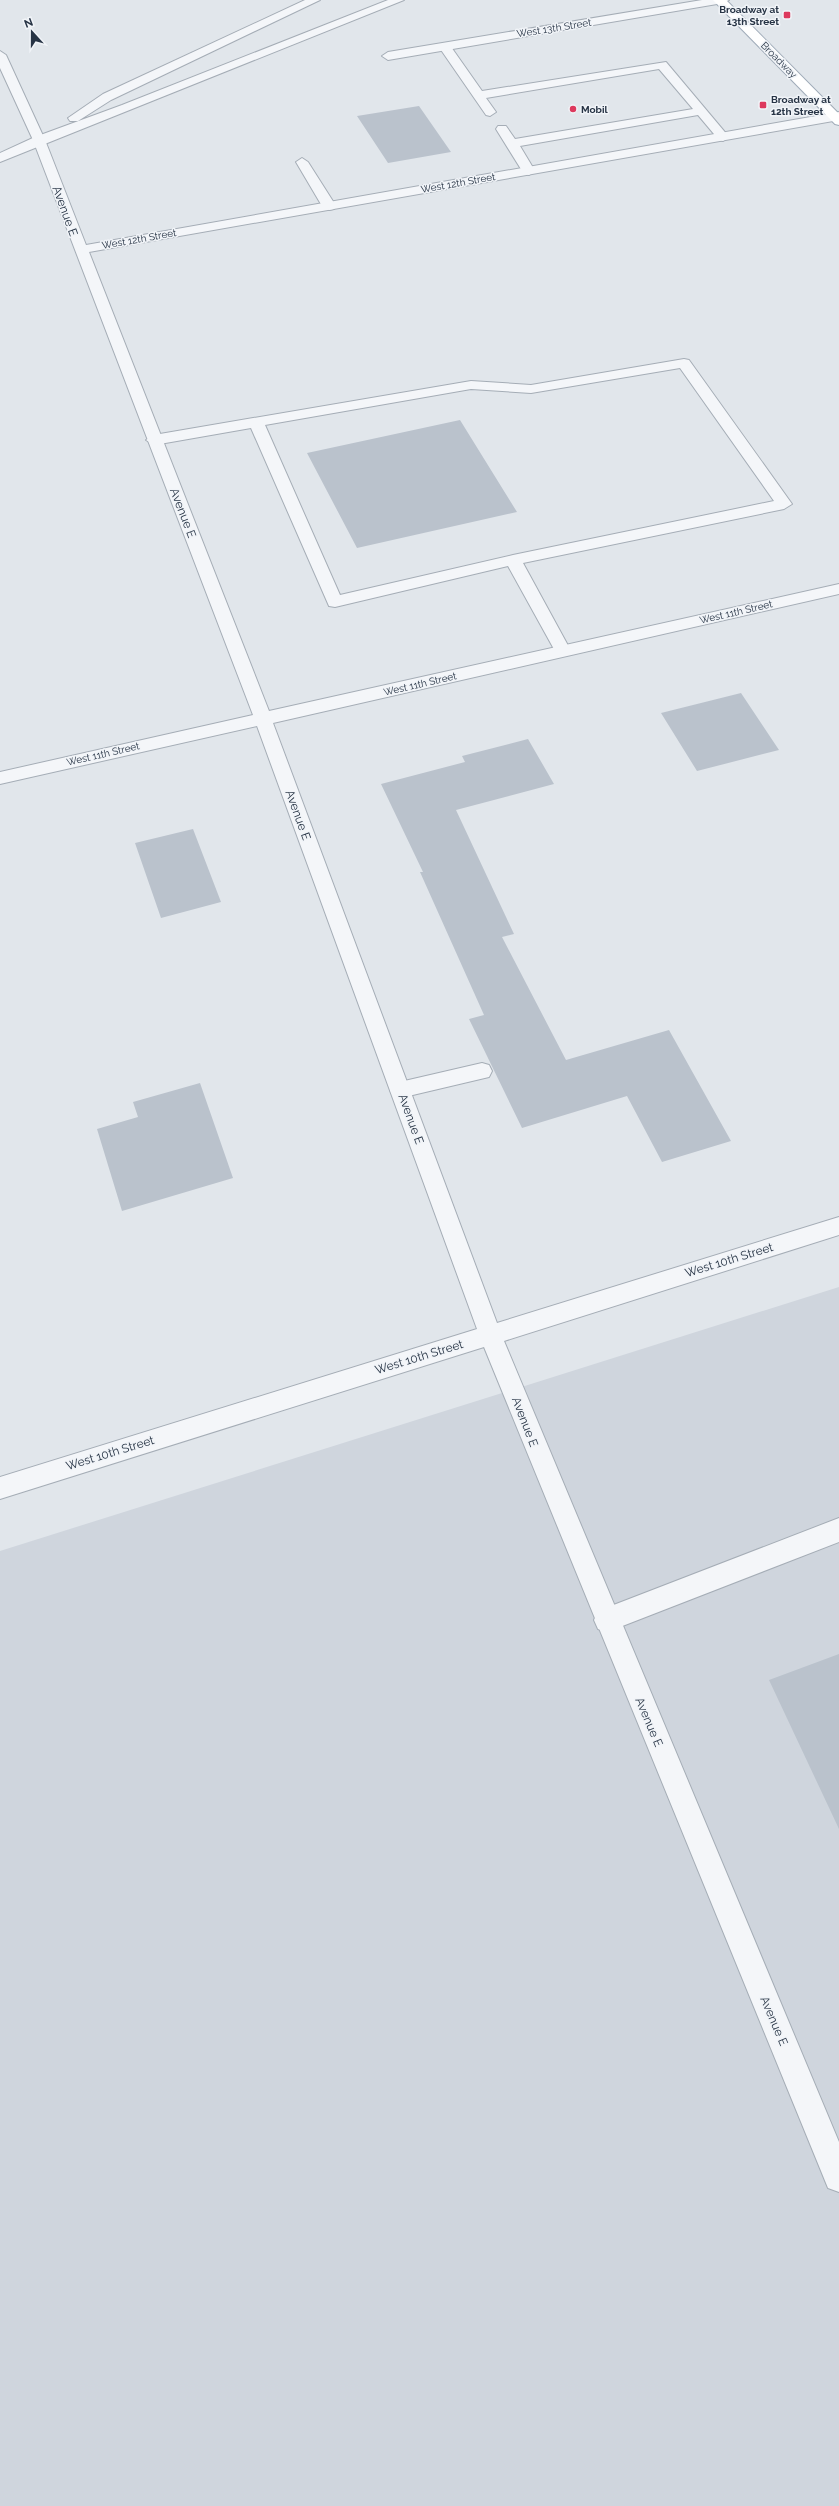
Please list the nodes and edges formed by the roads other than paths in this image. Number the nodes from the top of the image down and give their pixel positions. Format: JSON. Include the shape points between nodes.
{"nodes":[{"id":1,"x":314,"y":0,"type":"edge"},
{"id":2,"x":398,"y":0,"type":"edge"},
{"id":3,"x":720,"y":0,"type":"edge"},
{"id":4,"x":445,"y":47,"type":"junction"},
{"id":5,"x":0,"y":55,"type":"edge"},
{"id":6,"x":388,"y":56,"type":"dead end"},
{"id":7,"x":479,"y":95,"type":"junction"},
{"id":8,"x":702,"y":111,"type":"junction"},
{"id":9,"x":490,"y":112,"type":"dead end"},
{"id":10,"x":838,"y":118,"type":"edge"},
{"id":11,"x":502,"y":129,"type":"dead end"},
{"id":12,"x":723,"y":137,"type":"junction"},
{"id":13,"x":39,"y":140,"type":"junction"},
{"id":14,"x":512,"y":144,"type":"junction"},
{"id":15,"x":0,"y":158,"type":"edge"},
{"id":16,"x":302,"y":162,"type":"dead end"},
{"id":17,"x":529,"y":171,"type":"junction"},
{"id":18,"x":329,"y":206,"type":"junction"},
{"id":19,"x":80,"y":250,"type":"junction"},
{"id":20,"x":256,"y":423,"type":"junction"},
{"id":21,"x":154,"y":440,"type":"junction"},
{"id":22,"x":512,"y":560,"type":"junction"},
{"id":23,"x":839,"y":589,"type":"edge"},
{"id":24,"x":563,"y":651,"type":"junction"},
{"id":25,"x":263,"y":719,"type":"junction"},
{"id":26,"x":0,"y":778,"type":"edge"},
{"id":27,"x":482,"y":1072,"type":"dead end"},
{"id":28,"x":400,"y":1090,"type":"junction"},
{"id":29,"x":839,"y":1226,"type":"edge"},
{"id":30,"x":490,"y":1334,"type":"junction"},
{"id":31,"x":0,"y":1488,"type":"edge"},
{"id":32,"x":839,"y":1530,"type":"edge"},
{"id":33,"x":607,"y":1620,"type":"junction"},
{"id":34,"x":839,"y":2177,"type":"edge"}],
"edges":[{"from":1,"to":13,"type":"street","via":[[107,96]]},
{"from":2,"to":13,"type":"street"},
{"from":3,"to":4,"type":"street","name":"West 13th Street"},
{"from":3,"to":10,"type":"main road","name":"Broadway"},
{"from":4,"to":6,"type":"street","name":"West 13th Street"},
{"from":4,"to":7,"type":"street"},
{"from":5,"to":13,"type":"street","name":"Avenue E"},
{"from":7,"to":8,"type":"street","via":[[514,94],[615,77],[662,65]]},
{"from":7,"to":9,"type":"street"},
{"from":8,"to":12,"type":"street"},
{"from":8,"to":14,"type":"street","via":[[546,135]]},
{"from":10,"to":12,"type":"street","name":"West 12th Street"},
{"from":11,"to":14,"type":"street"},
{"from":12,"to":17,"type":"street","name":"West 12th Street"},
{"from":13,"to":15,"type":"street"},
{"from":13,"to":19,"type":"street","name":"Avenue E"},
{"from":14,"to":17,"type":"street"},
{"from":16,"to":18,"type":"street"},
{"from":17,"to":18,"type":"street","name":"West 12th Street"},
{"from":18,"to":19,"type":"street","name":"West 12th Street"},
{"from":19,"to":21,"type":"street","name":"Avenue E"},
{"from":20,"to":21,"type":"street"},
{"from":20,"to":22,"type":"street","via":[[335,602]]},
{"from":20,"to":22,"type":"street","via":[[471,385],[531,390],[684,363],[784,504]]},
{"from":21,"to":25,"type":"street","name":"Avenue E"},
{"from":22,"to":24,"type":"street"},
{"from":23,"to":24,"type":"street","name":"West 11th Street"},
{"from":24,"to":25,"type":"street","name":"West 11th Street"},
{"from":25,"to":26,"type":"street","name":"West 11th Street"},
{"from":25,"to":28,"type":"street","name":"Avenue E"},
{"from":27,"to":28,"type":"street"},
{"from":28,"to":30,"type":"street","name":"Avenue E"},
{"from":29,"to":30,"type":"street","name":"West 10th Street"},
{"from":30,"to":31,"type":"street","name":"West 10th Street"},
{"from":30,"to":33,"type":"street","name":"Avenue E"},
{"from":32,"to":33,"type":"street"},
{"from":33,"to":34,"type":"street","name":"Avenue E"}]}
